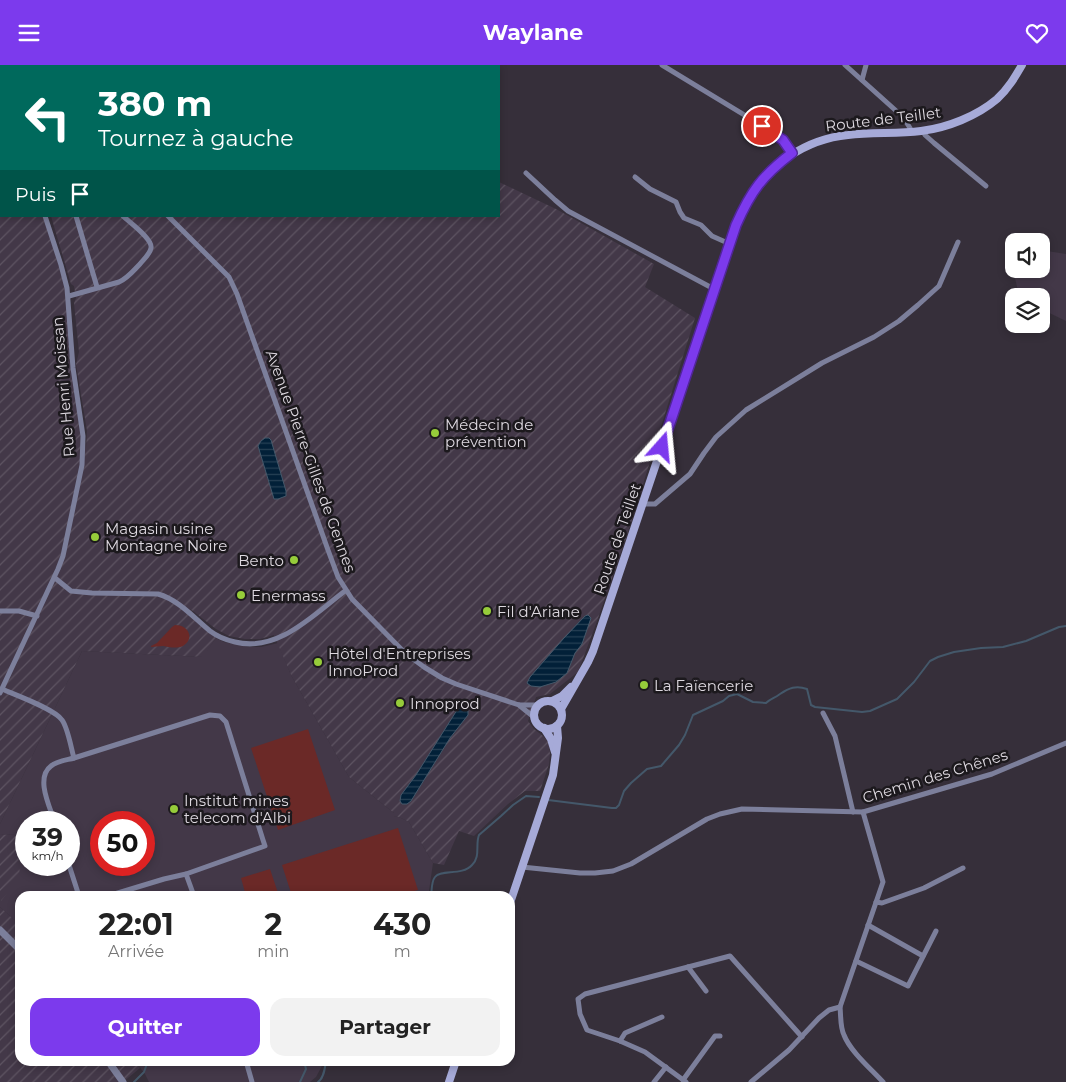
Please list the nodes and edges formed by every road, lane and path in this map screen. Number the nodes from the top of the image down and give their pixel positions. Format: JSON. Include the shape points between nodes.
{"nodes":[{"id":1,"x":662,"y":65,"type":"edge"},
{"id":2,"x":845,"y":65,"type":"edge"},
{"id":3,"x":866,"y":65,"type":"edge"},
{"id":4,"x":1022,"y":65,"type":"edge"},
{"id":5,"x":862,"y":80,"type":"junction"},
{"id":6,"x":923,"y":131,"type":"junction"},
{"id":7,"x":911,"y":132,"type":"junction"},
{"id":8,"x":792,"y":153,"type":"junction"},
{"id":9,"x":526,"y":173,"type":"dead end"},
{"id":10,"x":635,"y":177,"type":"dead end"},
{"id":11,"x":986,"y":186,"type":"dead end"},
{"id":12,"x":45,"y":217,"type":"edge"},
{"id":13,"x":76,"y":217,"type":"edge"},
{"id":14,"x":125,"y":217,"type":"edge"},
{"id":15,"x":169,"y":217,"type":"edge"},
{"id":16,"x":958,"y":242,"type":"dead end"},
{"id":17,"x":730,"y":244,"type":"junction"},
{"id":18,"x":97,"y":287,"type":"junction"},
{"id":19,"x":714,"y":289,"type":"junction"},
{"id":20,"x":69,"y":296,"type":"junction"},
{"id":21,"x":643,"y":505,"type":"junction"},
{"id":22,"x":55,"y":578,"type":"junction"},
{"id":23,"x":346,"y":591,"type":"junction"},
{"id":24,"x":0,"y":611,"type":"edge"},
{"id":25,"x":37,"y":616,"type":"junction"},
{"id":26,"x":578,"y":681,"type":"junction"},
{"id":27,"x":1,"y":691,"type":"edge"},
{"id":28,"x":552,"y":701,"type":"junction"},
{"id":29,"x":519,"y":705,"type":"junction"},
{"id":30,"x":538,"y":705,"type":"junction"},
{"id":31,"x":562,"y":709,"type":"junction"},
{"id":32,"x":823,"y":713,"type":"dead end"},
{"id":33,"x":535,"y":718,"type":"junction"},
{"id":34,"x":557,"y":726,"type":"junction"},
{"id":35,"x":544,"y":728,"type":"junction"},
{"id":36,"x":1066,"y":743,"type":"edge"},
{"id":37,"x":556,"y":756,"type":"junction"},
{"id":38,"x":74,"y":758,"type":"junction"},
{"id":39,"x":51,"y":811,"type":"edge"},
{"id":40,"x":853,"y":812,"type":"junction"},
{"id":41,"x":863,"y":812,"type":"junction"},
{"id":42,"x":522,"y":867,"type":"junction"},
{"id":43,"x":963,"y":868,"type":"dead end"},
{"id":44,"x":186,"y":874,"type":"junction"},
{"id":45,"x":73,"y":876,"type":"edge"},
{"id":46,"x":77,"y":891,"type":"edge"},
{"id":47,"x":124,"y":891,"type":"edge"},
{"id":48,"x":192,"y":891,"type":"edge"},
{"id":49,"x":514,"y":891,"type":"edge"},
{"id":50,"x":876,"y":902,"type":"junction"},
{"id":51,"x":868,"y":925,"type":"junction"},
{"id":52,"x":0,"y":930,"type":"edge"},
{"id":53,"x":936,"y":931,"type":"dead end"},
{"id":54,"x":15,"y":945,"type":"edge"},
{"id":55,"x":924,"y":956,"type":"junction"},
{"id":56,"x":856,"y":961,"type":"junction"},
{"id":57,"x":688,"y":967,"type":"junction"},
{"id":58,"x":706,"y":991,"type":"dead end"},
{"id":59,"x":840,"y":1007,"type":"junction"},
{"id":60,"x":662,"y":1017,"type":"dead end"},
{"id":61,"x":720,"y":1036,"type":"dead end"},
{"id":62,"x":802,"y":1037,"type":"junction"},
{"id":63,"x":620,"y":1041,"type":"junction"},
{"id":64,"x":112,"y":1066,"type":"edge"},
{"id":65,"x":247,"y":1066,"type":"edge"},
{"id":66,"x":454,"y":1066,"type":"edge"},
{"id":67,"x":666,"y":1067,"type":"junction"},
{"id":68,"x":684,"y":1081,"type":"edge"},
{"id":69,"x":123,"y":1082,"type":"edge"},
{"id":70,"x":252,"y":1082,"type":"edge"},
{"id":71,"x":449,"y":1082,"type":"edge"},
{"id":72,"x":654,"y":1082,"type":"edge"},
{"id":73,"x":751,"y":1082,"type":"edge"},
{"id":74,"x":883,"y":1082,"type":"edge"}],
"edges":[{"from":1,"to":8,"type":"street","via":[[774,133]]},
{"from":2,"to":5,"type":"street"},
{"from":3,"to":5,"type":"street"},
{"from":4,"to":6,"type":"main road","name":"Route de Teillet","via":[[1010,85],[979,112]]},
{"from":5,"to":7,"type":"street","via":[[903,117]]},
{"from":6,"to":7,"type":"main road","name":"Route de Teillet"},
{"from":6,"to":11,"type":"street"},
{"from":7,"to":8,"type":"main road","name":"Route de Teillet","via":[[828,138]]},
{"from":8,"to":17,"type":"main road","name":"Route de Teillet","via":[[760,182],[747,202]]},
{"from":9,"to":19,"type":"street","via":[[568,211]]},
{"from":10,"to":17,"type":"street","via":[[676,202],[684,218]]},
{"from":12,"to":20,"type":"street","name":"Rue Henri Moissan"},
{"from":13,"to":18,"type":"street"},
{"from":14,"to":18,"type":"street","via":[[147,237],[151,249],[125,279]]},
{"from":15,"to":23,"type":"street","name":"Avenue Pierre-Gilles de Gennes","via":[[229,277],[237,293],[328,551]]},
{"from":16,"to":21,"type":"street","via":[[939,286],[900,321],[822,363],[746,410],[716,437],[690,474],[655,504]]},
{"from":17,"to":19,"type":"main road","name":"Route de Teillet"},
{"from":18,"to":20,"type":"street"},
{"from":19,"to":21,"type":"main road","name":"Route de Teillet"},
{"from":20,"to":22,"type":"street","name":"Rue Henri Moissan","via":[[83,455],[63,555]]},
{"from":21,"to":26,"type":"main road","name":"Route de Teillet","via":[[593,651]]},
{"from":22,"to":23,"type":"street","via":[[71,591],[167,597],[213,633],[244,644],[270,641],[290,632]]},
{"from":22,"to":25,"type":"street","name":"Rue Henri Moissan"},
{"from":23,"to":29,"type":"street","name":"Avenue Pierre-Gilles de Gennes","via":[[405,653],[424,667],[456,684]]},
{"from":24,"to":25,"type":"street","via":[[19,611]]},
{"from":25,"to":27,"type":"street","name":"Rue Henri Moissan"},
{"from":26,"to":28,"type":"main road","name":"Route de Teillet"},
{"from":26,"to":31,"type":"main road","name":"Route de Teillet"},
{"from":27,"to":38,"type":"street","via":[[59,715]]},
{"from":28,"to":30,"type":"main road"},
{"from":28,"to":31,"type":"main road"},
{"from":29,"to":30,"type":"street","name":"Avenue Pierre-Gilles de Gennes"},
{"from":29,"to":33,"type":"street","name":"Avenue Pierre-Gilles de Gennes"},
{"from":30,"to":33,"type":"main road"},
{"from":31,"to":34,"type":"main road"},
{"from":32,"to":40,"type":"street","via":[[835,736]]},
{"from":33,"to":35,"type":"main road"},
{"from":34,"to":35,"type":"main road"},
{"from":34,"to":37,"type":"main road"},
{"from":35,"to":37,"type":"main road"},
{"from":36,"to":41,"type":"street","name":"Chemin des Chênes","via":[[992,774]]},
{"from":37,"to":42,"type":"main road","via":[[553,775]]},
{"from":38,"to":39,"type":"street","via":[[52,765],[45,773],[43,784]]},
{"from":38,"to":44,"type":"street","via":[[210,715],[220,716],[226,722],[264,847]]},
{"from":40,"to":41,"type":"street","name":"Chemin des Chênes"},
{"from":40,"to":42,"type":"street","name":"Chemin des Chênes","via":[[742,809],[707,819],[631,864],[613,871],[585,873]]},
{"from":41,"to":50,"type":"street","via":[[883,882]]},
{"from":42,"to":49,"type":"main road"},
{"from":43,"to":50,"type":"street","via":[[924,888],[882,903]]},
{"from":44,"to":47,"type":"street"},
{"from":44,"to":48,"type":"street"},
{"from":45,"to":46,"type":"street"},
{"from":50,"to":51,"type":"street"},
{"from":51,"to":55,"type":"street"},
{"from":51,"to":56,"type":"street"},
{"from":52,"to":54,"type":"street"},
{"from":53,"to":55,"type":"street"},
{"from":55,"to":56,"type":"street","via":[[908,986]]},
{"from":56,"to":59,"type":"street"},
{"from":57,"to":58,"type":"street"},
{"from":57,"to":62,"type":"street","via":[[730,956]]},
{"from":57,"to":63,"type":"street","via":[[586,994],[578,999],[586,1030]]},
{"from":59,"to":62,"type":"street","via":[[829,1010]]},
{"from":59,"to":74,"type":"street","via":[[843,1035],[849,1046]]},
{"from":60,"to":63,"type":"street","via":[[625,1033]]},
{"from":61,"to":68,"type":"street","via":[[715,1036]]},
{"from":62,"to":73,"type":"street"},
{"from":63,"to":67,"type":"street","via":[[645,1052]]},
{"from":64,"to":69,"type":"street"},
{"from":65,"to":70,"type":"street"},
{"from":66,"to":71,"type":"main road"},
{"from":67,"to":68,"type":"street"},
{"from":67,"to":72,"type":"street"}]}
